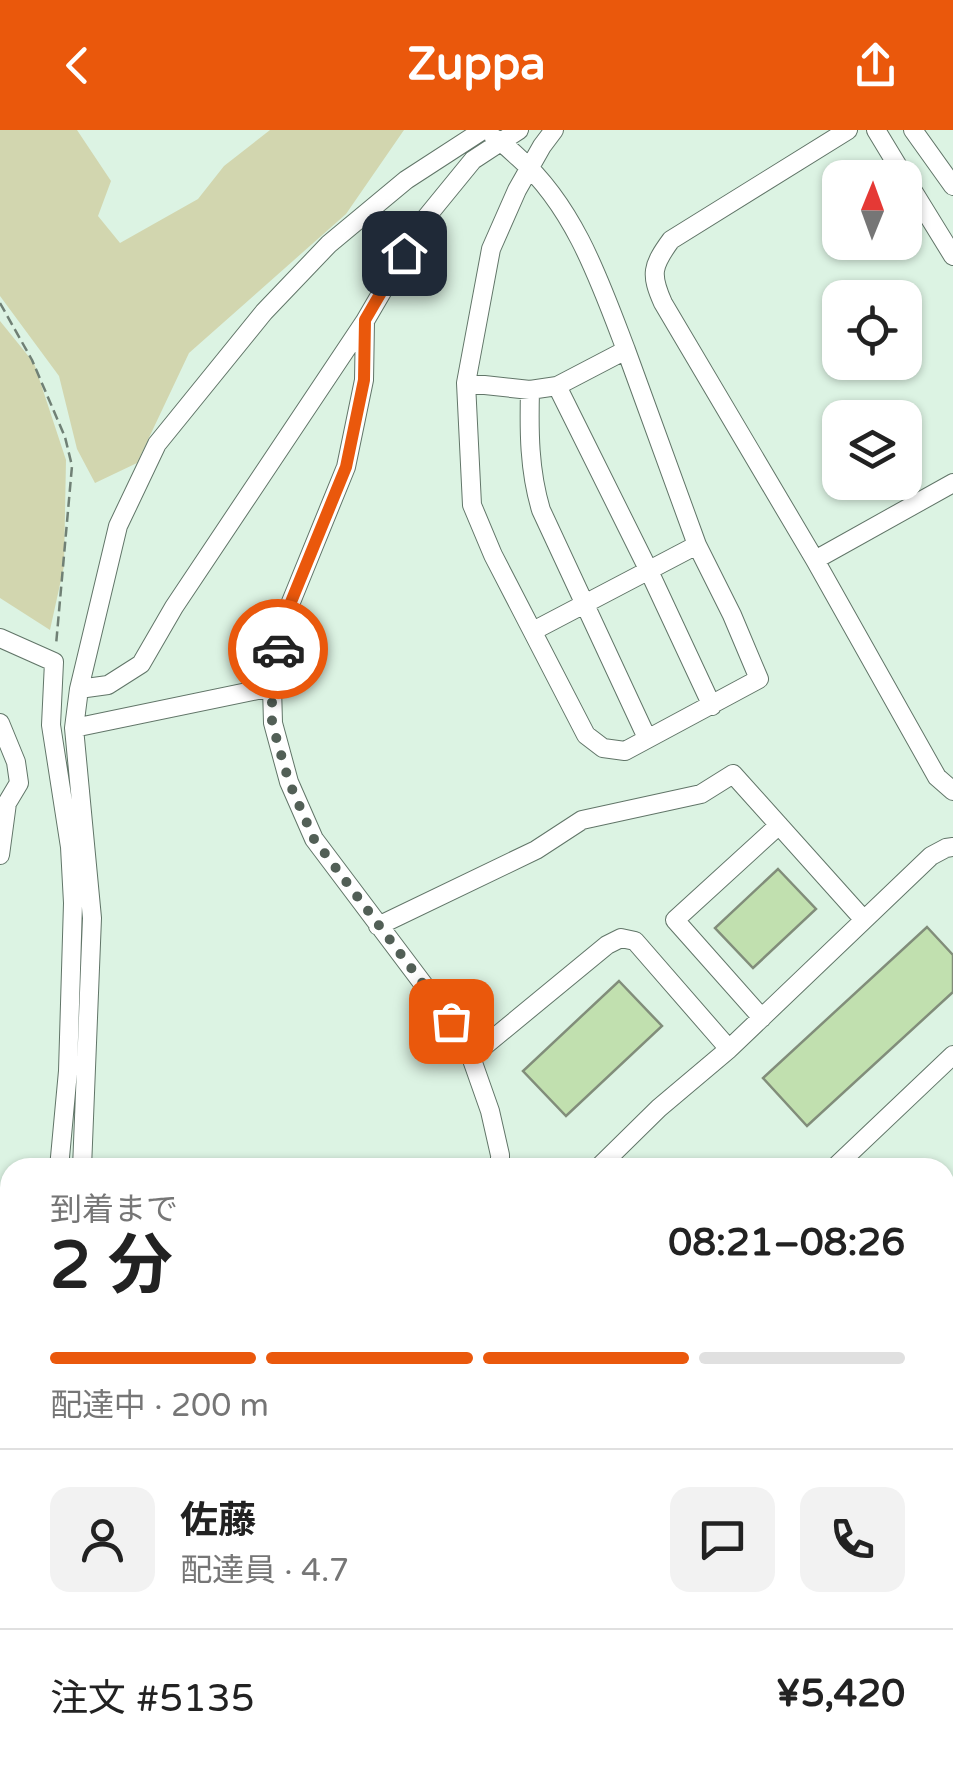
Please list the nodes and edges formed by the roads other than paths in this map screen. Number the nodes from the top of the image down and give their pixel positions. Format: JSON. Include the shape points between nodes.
{"nodes":[{"id":1,"x":520,"y":130,"type":"edge"},
{"id":2,"x":554,"y":130,"type":"edge"},
{"id":3,"x":848,"y":130,"type":"edge"},
{"id":4,"x":876,"y":130,"type":"edge"},
{"id":5,"x":913,"y":130,"type":"edge"},
{"id":6,"x":481,"y":131,"type":"edge"},
{"id":7,"x":501,"y":142,"type":"junction"},
{"id":8,"x":894,"y":160,"type":"edge"},
{"id":9,"x":530,"y":167,"type":"junction"},
{"id":10,"x":953,"y":186,"type":"edge"},
{"id":11,"x":922,"y":206,"type":"edge"},
{"id":12,"x":953,"y":256,"type":"edge"},
{"id":13,"x":365,"y":320,"type":"junction"},
{"id":14,"x":626,"y":350,"type":"junction"},
{"id":15,"x":466,"y":383,"type":"junction"},
{"id":16,"x":557,"y":386,"type":"junction"},
{"id":17,"x":530,"y":390,"type":"junction"},
{"id":18,"x":953,"y":483,"type":"edge"},
{"id":19,"x":698,"y":544,"type":"junction"},
{"id":20,"x":815,"y":560,"type":"junction"},
{"id":21,"x":649,"y":571,"type":"junction"},
{"id":22,"x":585,"y":604,"type":"junction"},
{"id":23,"x":532,"y":631,"type":"junction"},
{"id":24,"x":1,"y":642,"type":"edge"},
{"id":25,"x":272,"y":687,"type":"junction"},
{"id":26,"x":79,"y":689,"type":"junction"},
{"id":27,"x":712,"y":706,"type":"junction"},
{"id":28,"x":0,"y":723,"type":"edge"},
{"id":29,"x":74,"y":728,"type":"junction"},
{"id":30,"x":647,"y":738,"type":"junction"},
{"id":31,"x":953,"y":791,"type":"edge"},
{"id":32,"x":779,"y":825,"type":"junction"},
{"id":33,"x":953,"y":847,"type":"edge"},
{"id":34,"x":0,"y":856,"type":"edge"},
{"id":35,"x":864,"y":920,"type":"junction"},
{"id":36,"x":378,"y":926,"type":"junction"},
{"id":37,"x":762,"y":1018,"type":"junction"},
{"id":38,"x":729,"y":1049,"type":"junction"},
{"id":39,"x":953,"y":1055,"type":"edge"},
{"id":40,"x":472,"y":1056,"type":"junction"},
{"id":41,"x":61,"y":1158,"type":"edge"},
{"id":42,"x":82,"y":1158,"type":"edge"},
{"id":43,"x":500,"y":1158,"type":"edge"},
{"id":44,"x":608,"y":1158,"type":"edge"},
{"id":45,"x":845,"y":1158,"type":"edge"}],
"edges":[{"from":1,"to":7,"type":"street"},
{"from":2,"to":9,"type":"street"},
{"from":3,"to":20,"type":"street","via":[[671,240],[653,281]]},
{"from":4,"to":8,"type":"street"},
{"from":5,"to":10,"type":"street"},
{"from":6,"to":7,"type":"street"},
{"from":6,"to":26,"type":"street","via":[[406,180],[328,244],[157,444],[118,526]]},
{"from":7,"to":9,"type":"street"},
{"from":7,"to":13,"type":"street","via":[[474,160],[424,220]]},
{"from":9,"to":14,"type":"street","via":[[563,208]]},
{"from":9,"to":15,"type":"street","via":[[491,250]]},
{"from":11,"to":12,"type":"street"},
{"from":13,"to":25,"type":"street","via":[[364,380],[346,467],[282,624]]},
{"from":13,"to":26,"type":"street","via":[[141,664],[108,685]]},
{"from":14,"to":16,"type":"street"},
{"from":14,"to":19,"type":"street"},
{"from":15,"to":17,"type":"street"},
{"from":15,"to":23,"type":"street","via":[[472,505]]},
{"from":16,"to":17,"type":"street"},
{"from":16,"to":21,"type":"street"},
{"from":17,"to":22,"type":"street","via":[[534,487]]},
{"from":18,"to":20,"type":"street"},
{"from":19,"to":21,"type":"street"},
{"from":19,"to":27,"type":"street","via":[[759,679]]},
{"from":20,"to":31,"type":"street","via":[[937,777]]},
{"from":21,"to":22,"type":"street"},
{"from":21,"to":27,"type":"street"},
{"from":22,"to":23,"type":"street"},
{"from":22,"to":30,"type":"street"},
{"from":23,"to":30,"type":"street","via":[[586,735],[603,748],[625,751]]},
{"from":24,"to":41,"type":"street","via":[[54,662],[52,725],[73,903]]},
{"from":25,"to":29,"type":"street"},
{"from":25,"to":36,"type":"street","via":[[272,723],[314,839]]},
{"from":26,"to":29,"type":"street"},
{"from":27,"to":30,"type":"street"},
{"from":28,"to":34,"type":"street","via":[[19,783],[7,802]]},
{"from":29,"to":42,"type":"street","via":[[92,918]]},
{"from":32,"to":35,"type":"street"},
{"from":32,"to":36,"type":"street","via":[[733,774],[701,794],[582,820],[536,850]]},
{"from":32,"to":37,"type":"street","via":[[675,920]]},
{"from":33,"to":35,"type":"street","via":[[931,856]]},
{"from":35,"to":37,"type":"street"},
{"from":36,"to":40,"type":"street"},
{"from":37,"to":38,"type":"street"},
{"from":38,"to":40,"type":"street","via":[[636,941],[621,938]]},
{"from":38,"to":44,"type":"street"},
{"from":39,"to":45,"type":"street"},
{"from":40,"to":43,"type":"street"}]}
